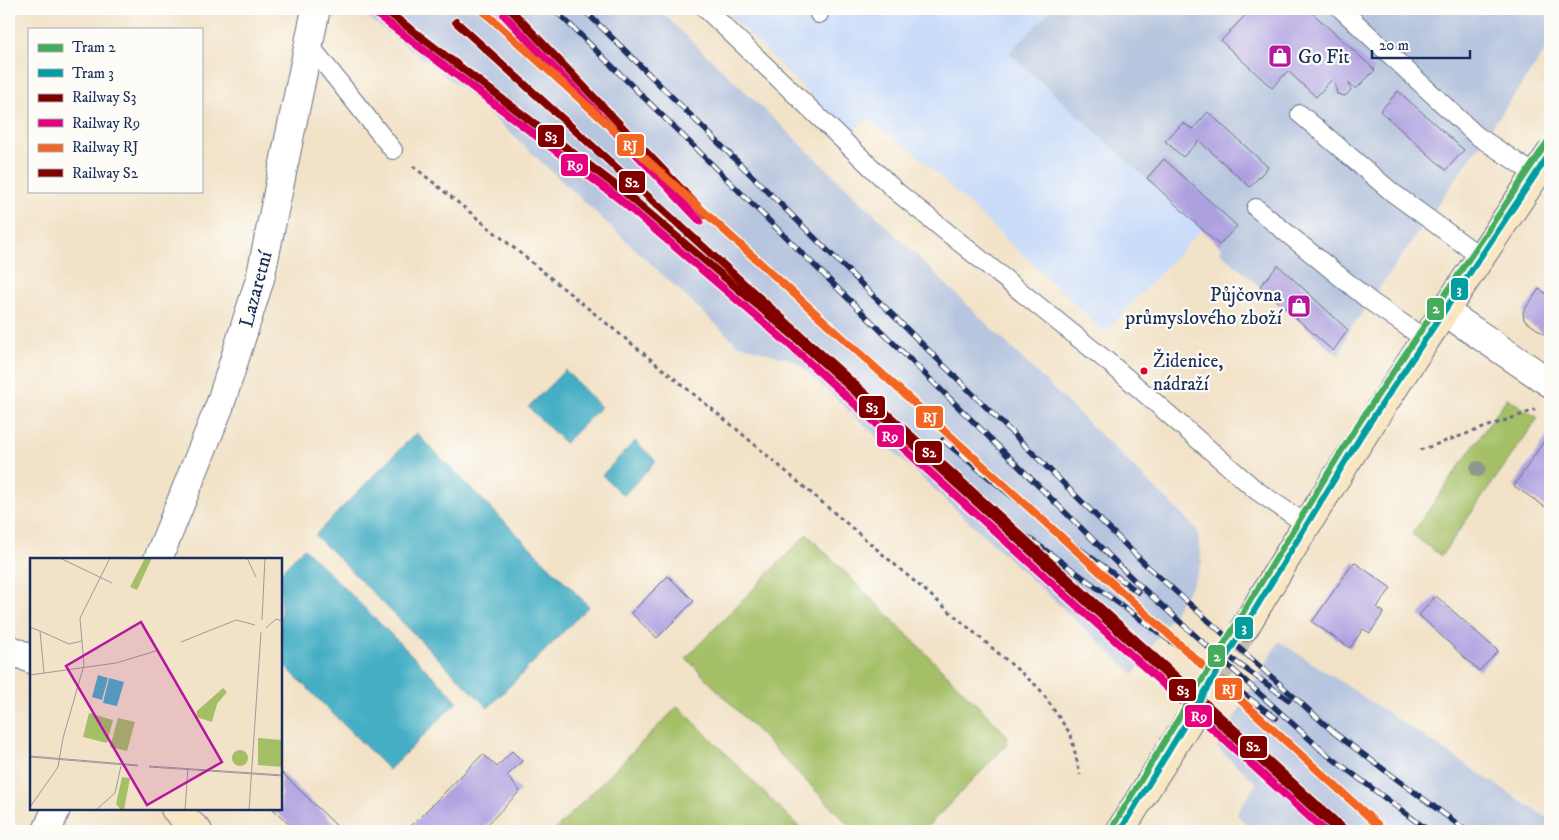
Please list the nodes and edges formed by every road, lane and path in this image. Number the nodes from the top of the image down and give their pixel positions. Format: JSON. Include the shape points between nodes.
{"nodes":[{"id":1,"x":316,"y":9,"type":"edge"},
{"id":2,"x":706,"y":9,"type":"edge"},
{"id":3,"x":1342,"y":9,"type":"edge"},
{"id":4,"x":308,"y":43,"type":"junction"},
{"id":5,"x":1300,"y":114,"type":"dead end"},
{"id":6,"x":393,"y":150,"type":"joint"},
{"id":7,"x":1543,"y":164,"type":"edge"},
{"id":8,"x":1256,"y":208,"type":"dead end"},
{"id":9,"x":1481,"y":257,"type":"junction"},
{"id":10,"x":1444,"y":311,"type":"junction"},
{"id":11,"x":1425,"y":339,"type":"junction"},
{"id":12,"x":1550,"y":383,"type":"edge"},
{"id":13,"x":1538,"y":409,"type":"dead end"},
{"id":14,"x":1420,"y":450,"type":"dead end"},
{"id":15,"x":1306,"y":524,"type":"junction"},
{"id":16,"x":158,"y":558,"type":"edge"},
{"id":17,"x":1245,"y":628,"type":"tunnel mouth"},
{"id":18,"x":9,"y":649,"type":"edge"},
{"id":19,"x":30,"y":659,"type":"edge"},
{"id":20,"x":1188,"y":722,"type":"tunnel mouth"},
{"id":21,"x":1080,"y":774,"type":"dead end"},
{"id":22,"x":56,"y":810,"type":"edge"},
{"id":23,"x":176,"y":810,"type":"edge"},
{"id":24,"x":47,"y":831,"type":"edge"},
{"id":25,"x":198,"y":831,"type":"edge"},
{"id":26,"x":1120,"y":831,"type":"edge"}],
"edges":[{"from":1,"to":4,"type":"street","name":"Lazaretní"},
{"from":2,"to":15,"type":"lane","via":[[897,192],[1113,366],[1257,492]]},
{"from":3,"to":7,"type":"lane","via":[[1476,135]]},
{"from":4,"to":6,"type":"lane"},
{"from":4,"to":16,"type":"street","name":"Lazaretní","via":[[260,279],[220,405]]},
{"from":5,"to":9,"type":"lane","via":[[1393,193]]},
{"from":6,"to":21,"type":"path","via":[[734,427],[1039,688],[1071,735]]},
{"from":7,"to":9,"type":"street"},
{"from":8,"to":11,"type":"lane","via":[[1370,302]]},
{"from":9,"to":10,"type":"street"},
{"from":10,"to":11,"type":"street"},
{"from":10,"to":12,"type":"street"},
{"from":11,"to":15,"type":"street"},
{"from":13,"to":14,"type":"path"},
{"from":15,"to":17,"type":"street"},
{"from":18,"to":19,"type":"street"},
{"from":20,"to":26,"type":"street"},
{"from":22,"to":24,"type":"street"},
{"from":23,"to":25,"type":"street"}]}
